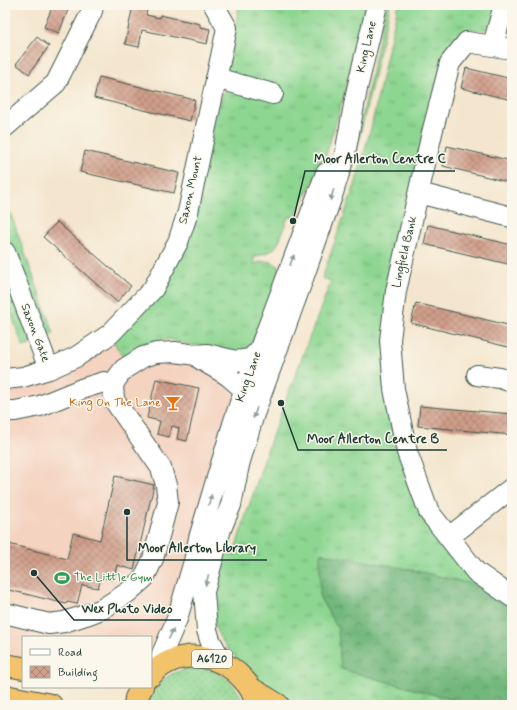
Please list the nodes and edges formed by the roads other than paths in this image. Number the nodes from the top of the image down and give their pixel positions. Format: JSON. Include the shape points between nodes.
{"nodes":[{"id":1,"x":93,"y":5,"type":"edge"},
{"id":2,"x":214,"y":5,"type":"edge"},
{"id":3,"x":377,"y":5,"type":"edge"},
{"id":4,"x":504,"y":5,"type":"edge"},
{"id":5,"x":503,"y":47,"type":"edge"},
{"id":6,"x":216,"y":78,"type":"junction"},
{"id":7,"x":357,"y":89,"type":"junction"},
{"id":8,"x":274,"y":94,"type":"dead end"},
{"id":9,"x":5,"y":127,"type":"edge"},
{"id":10,"x":419,"y":193,"type":"junction"},
{"id":11,"x":511,"y":217,"type":"dead end"},
{"id":12,"x":5,"y":252,"type":"edge"},
{"id":13,"x":306,"y":271,"type":"junction"},
{"id":14,"x":260,"y":350,"type":"junction"},
{"id":15,"x":196,"y":356,"type":"junction"},
{"id":16,"x":49,"y":369,"type":"junction"},
{"id":17,"x":477,"y":375,"type":"dead end"},
{"id":18,"x":5,"y":379,"type":"edge"},
{"id":19,"x":512,"y":382,"type":"edge"},
{"id":20,"x":113,"y":384,"type":"junction"},
{"id":21,"x":245,"y":388,"type":"junction"},
{"id":22,"x":5,"y":411,"type":"edge"},
{"id":23,"x":249,"y":469,"type":"dead end"},
{"id":24,"x":512,"y":488,"type":"edge"},
{"id":25,"x":222,"y":529,"type":"junction"},
{"id":26,"x":449,"y":537,"type":"junction"},
{"id":27,"x":512,"y":597,"type":"edge"},
{"id":28,"x":5,"y":613,"type":"edge"},
{"id":29,"x":222,"y":662,"type":"junction"},
{"id":30,"x":5,"y":665,"type":"edge"},
{"id":31,"x":22,"y":668,"type":"edge"},
{"id":32,"x":153,"y":672,"type":"edge"},
{"id":33,"x":141,"y":688,"type":"edge"},
{"id":34,"x":5,"y":696,"type":"edge"},
{"id":35,"x":253,"y":697,"type":"edge"},
{"id":36,"x":51,"y":705,"type":"edge"},
{"id":37,"x":135,"y":705,"type":"edge"},
{"id":38,"x":278,"y":705,"type":"edge"}],
"edges":[{"from":1,"to":9,"type":"street","via":[[56,83]]},
{"from":2,"to":6,"type":"street","name":"Saxon Mount","via":[[227,28]]},
{"from":3,"to":7,"type":"street","name":"King Lane"},
{"from":4,"to":5,"type":"street"},
{"from":5,"to":10,"type":"street","name":"Lingfield Bank","via":[[467,42],[450,63]]},
{"from":6,"to":8,"type":"street"},
{"from":6,"to":16,"type":"street","name":"Saxon Mount","via":[[188,212],[178,242],[153,289],[110,334],[76,357]]},
{"from":7,"to":13,"type":"street","name":"King Lane","one_way":true,"via":[[345,154]]},
{"from":14,"to":7,"type":"street","name":"King Lane","one_way":true},
{"from":10,"to":11,"type":"street"},
{"from":10,"to":26,"type":"street","name":"Lingfield Bank","via":[[396,291],[390,340],[394,389],[407,452],[429,512]]},
{"from":12,"to":16,"type":"street","name":"Saxon Gate"},
{"from":13,"to":21,"type":"street","via":[[294,282],[255,383]]},
{"from":13,"to":25,"type":"street","name":"King Lane","one_way":true,"via":[[254,414]]},
{"from":14,"to":15,"type":"street","via":[[250,359],[236,361],[207,354]]},
{"from":14,"to":21,"type":"street","name":"King Lane"},
{"from":15,"to":20,"type":"street","via":[[175,352],[143,357],[124,369]]},
{"from":15,"to":21,"type":"street"},
{"from":16,"to":18,"type":"street","name":"Saxon Mount","via":[[23,377]]},
{"from":17,"to":19,"type":"street"},
{"from":20,"to":22,"type":"street","via":[[104,382],[40,406]]},
{"from":20,"to":28,"type":"street","via":[[114,400],[161,468],[166,485],[168,502],[153,559],[144,578],[127,593],[89,614],[49,624]]},
{"from":32,"to":21,"type":"street","name":"King Lane","one_way":true,"via":[[177,619]]},
{"from":23,"to":25,"type":"street","via":[[236,506]]},
{"from":24,"to":26,"type":"street"},
{"from":25,"to":29,"type":"street","name":"King Lane","one_way":true,"via":[[204,592],[207,630]]},
{"from":26,"to":27,"type":"street","name":"Lingfield Bank","via":[[476,572]]},
{"from":29,"to":32,"type":"highway","number":"A6120","via":[[204,656],[186,656],[173,659]]},
{"from":29,"to":35,"type":"highway","number":"A6120","via":[[236,671]]},
{"from":30,"to":31,"type":"highway"},
{"from":33,"to":37,"type":"highway"},
{"from":34,"to":36,"type":"highway"},
{"from":35,"to":38,"type":"highway","number":"A6120"}]}
